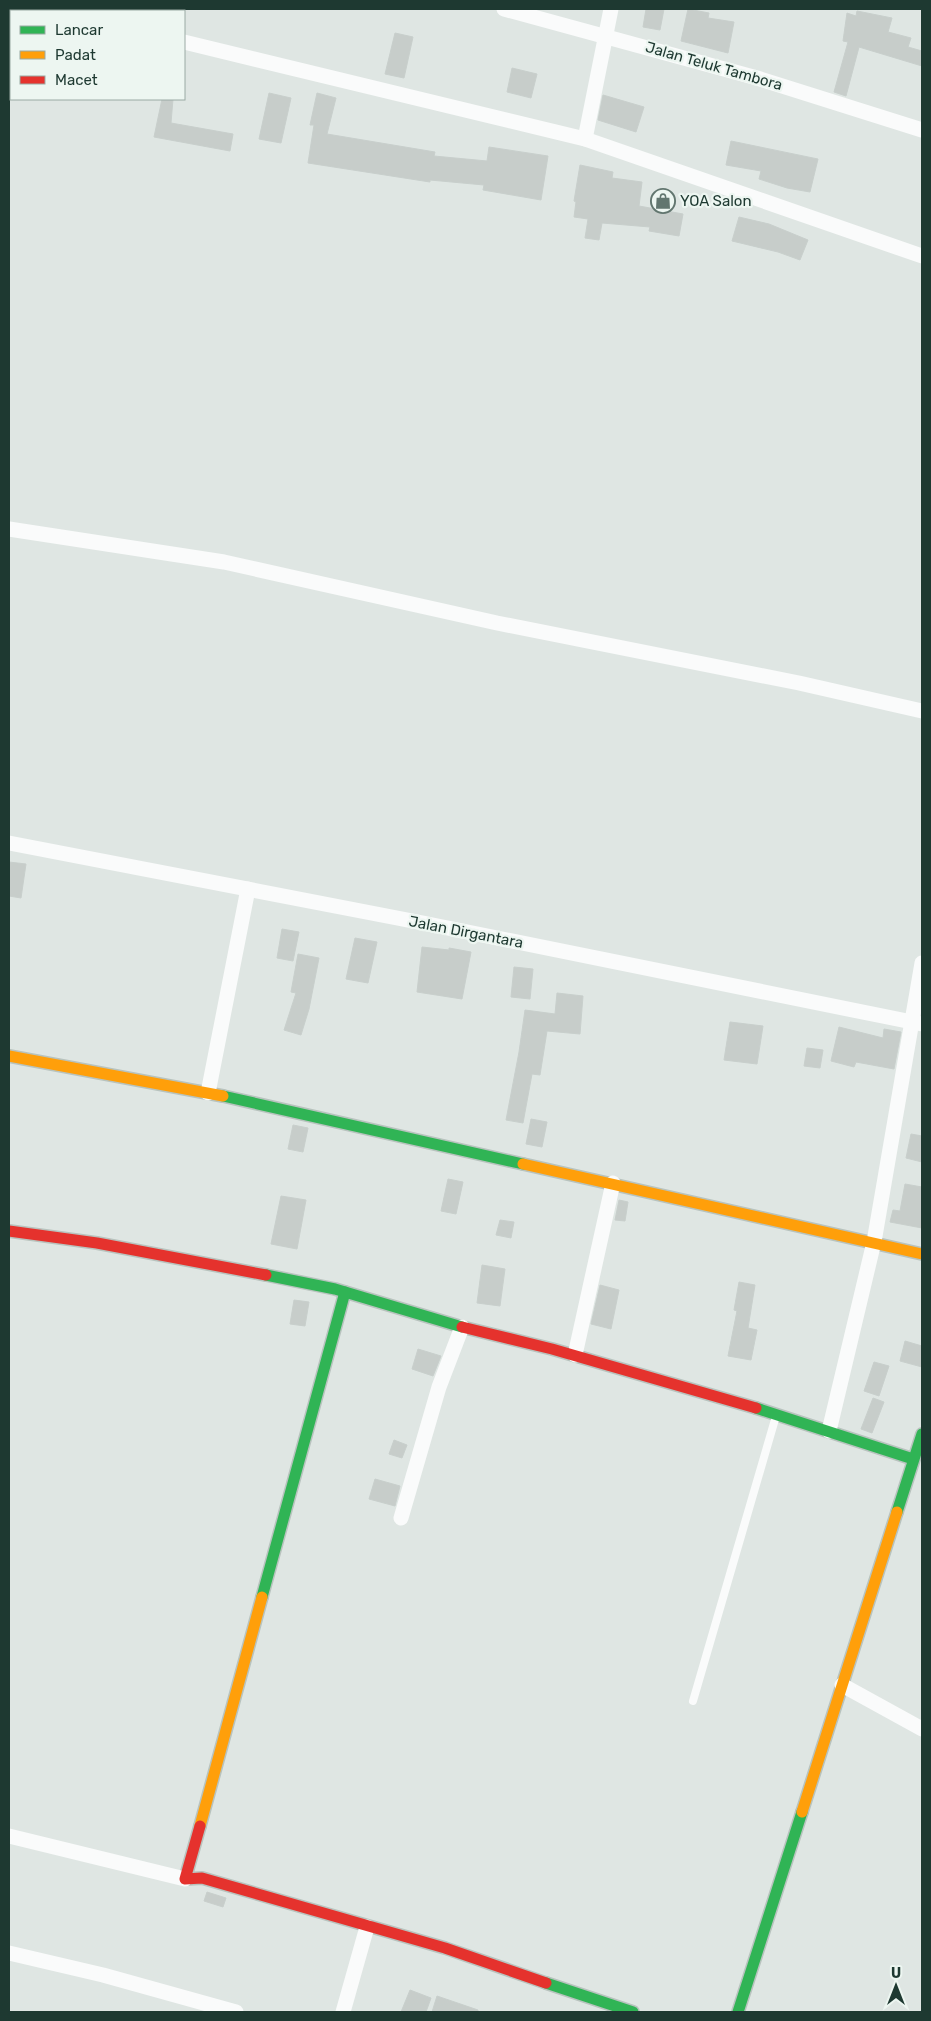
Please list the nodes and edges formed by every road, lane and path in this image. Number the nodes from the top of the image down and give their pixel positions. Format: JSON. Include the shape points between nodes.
{"nodes":[{"id":1,"x":504,"y":9,"type":"edge"},
{"id":2,"x":612,"y":9,"type":"edge"},
{"id":3,"x":605,"y":36,"type":"junction"},
{"id":4,"x":185,"y":42,"type":"edge"},
{"id":5,"x":922,"y":130,"type":"edge"},
{"id":6,"x":585,"y":139,"type":"junction"},
{"id":7,"x":922,"y":256,"type":"edge"},
{"id":8,"x":9,"y":529,"type":"edge"},
{"id":9,"x":922,"y":711,"type":"edge"},
{"id":10,"x":9,"y":842,"type":"edge"},
{"id":11,"x":248,"y":889,"type":"junction"},
{"id":12,"x":922,"y":963,"type":"edge"},
{"id":13,"x":917,"y":1023,"type":"edge"},
{"id":14,"x":9,"y":1056,"type":"edge"},
{"id":15,"x":208,"y":1094,"type":"junction"},
{"id":16,"x":613,"y":1183,"type":"junction"},
{"id":17,"x":9,"y":1231,"type":"edge"},
{"id":18,"x":874,"y":1242,"type":"junction"},
{"id":19,"x":922,"y":1254,"type":"edge"},
{"id":20,"x":345,"y":1292,"type":"junction"},
{"id":21,"x":462,"y":1327,"type":"junction"},
{"id":22,"x":575,"y":1355,"type":"junction"},
{"id":23,"x":776,"y":1414,"type":"junction"},
{"id":24,"x":829,"y":1431,"type":"junction"},
{"id":25,"x":922,"y":1434,"type":"edge"},
{"id":26,"x":913,"y":1459,"type":"junction"},
{"id":27,"x":402,"y":1518,"type":"dead end"},
{"id":28,"x":842,"y":1685,"type":"junction"},
{"id":29,"x":693,"y":1701,"type":"dead end"},
{"id":30,"x":922,"y":1729,"type":"edge"},
{"id":31,"x":9,"y":1836,"type":"edge"},
{"id":32,"x":185,"y":1879,"type":"junction"},
{"id":33,"x":367,"y":1927,"type":"junction"},
{"id":34,"x":9,"y":1953,"type":"edge"},
{"id":35,"x":236,"y":2012,"type":"edge"},
{"id":36,"x":343,"y":2012,"type":"edge"},
{"id":37,"x":633,"y":2012,"type":"edge"},
{"id":38,"x":738,"y":2012,"type":"edge"}],
"edges":[{"from":1,"to":3,"type":"street","name":"Jalan Teluk Tambora"},
{"from":2,"to":3,"type":"street"},
{"from":3,"to":5,"type":"street","name":"Jalan Teluk Tambora","via":[[757,78]]},
{"from":3,"to":6,"type":"street"},
{"from":4,"to":6,"type":"street"},
{"from":6,"to":7,"type":"street"},
{"from":8,"to":9,"type":"street","via":[[224,562],[497,623]]},
{"from":10,"to":11,"type":"street","name":"Jalan Dirgantara"},
{"from":11,"to":13,"type":"street","name":"Jalan Dirgantara"},
{"from":11,"to":15,"type":"street"},
{"from":12,"to":13,"type":"street"},
{"from":13,"to":18,"type":"street"},
{"from":14,"to":15,"type":"street"},
{"from":15,"to":16,"type":"street"},
{"from":16,"to":18,"type":"street"},
{"from":16,"to":22,"type":"street"},
{"from":17,"to":20,"type":"street","via":[[205,1262]]},
{"from":18,"to":19,"type":"street"},
{"from":18,"to":24,"type":"street"},
{"from":20,"to":21,"type":"street"},
{"from":20,"to":32,"type":"street"},
{"from":21,"to":22,"type":"street"},
{"from":21,"to":27,"type":"street","via":[[439,1387]]},
{"from":22,"to":23,"type":"street"},
{"from":23,"to":24,"type":"street"},
{"from":23,"to":29,"type":"lane"},
{"from":24,"to":26,"type":"street"},
{"from":25,"to":26,"type":"street"},
{"from":26,"to":28,"type":"street"},
{"from":28,"to":30,"type":"street"},
{"from":28,"to":38,"type":"street"},
{"from":31,"to":32,"type":"street"},
{"from":32,"to":33,"type":"street","via":[[202,1878]]},
{"from":33,"to":36,"type":"street"},
{"from":33,"to":37,"type":"street","via":[[445,1948]]},
{"from":34,"to":35,"type":"street"}]}
